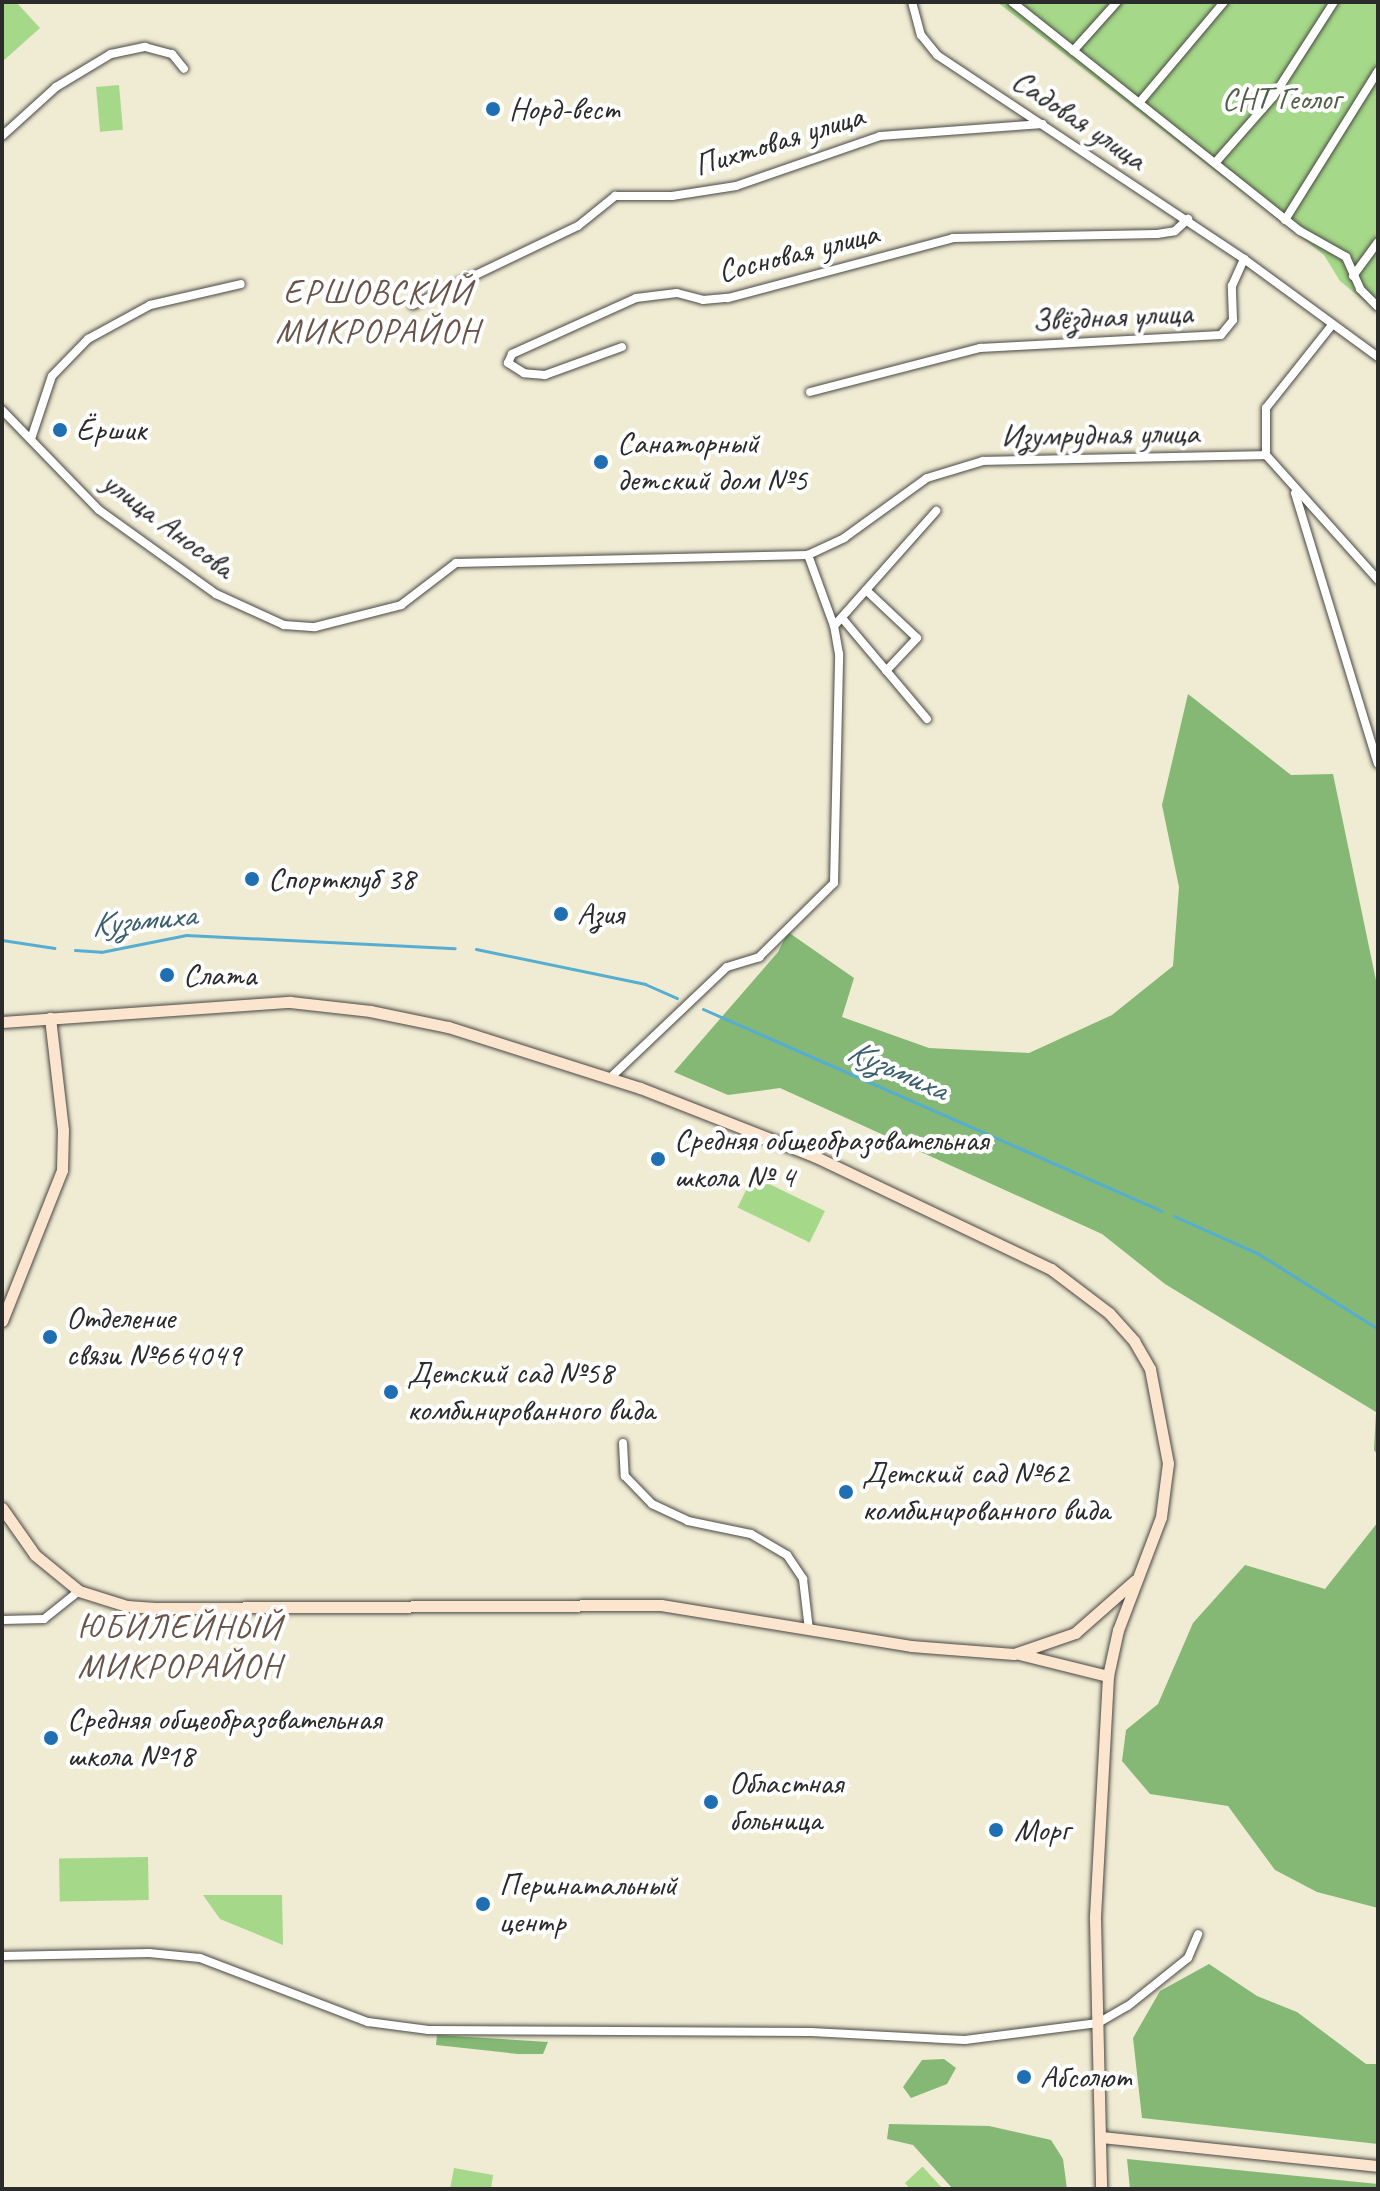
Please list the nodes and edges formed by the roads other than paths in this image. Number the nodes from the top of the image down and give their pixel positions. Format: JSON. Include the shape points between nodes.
{"nodes":[{"id":1,"x":912,"y":2,"type":"edge"},
{"id":2,"x":1012,"y":2,"type":"edge"},
{"id":3,"x":1117,"y":2,"type":"edge"},
{"id":4,"x":1224,"y":2,"type":"edge"},
{"id":5,"x":1334,"y":2,"type":"edge"},
{"id":6,"x":1073,"y":51,"type":"junction"},
{"id":7,"x":184,"y":69,"type":"dead end"},
{"id":8,"x":1378,"y":71,"type":"edge"},
{"id":9,"x":1139,"y":103,"type":"junction"},
{"id":10,"x":1043,"y":124,"type":"junction"},
{"id":11,"x":2,"y":136,"type":"edge"},
{"id":12,"x":1215,"y":163,"type":"junction"},
{"id":13,"x":1188,"y":219,"type":"junction"},
{"id":14,"x":1285,"y":220,"type":"junction"},
{"id":15,"x":1378,"y":242,"type":"edge"},
{"id":16,"x":1244,"y":259,"type":"junction"},
{"id":17,"x":1353,"y":276,"type":"junction"},
{"id":18,"x":241,"y":284,"type":"dead end"},
{"id":19,"x":413,"y":305,"type":"dead end"},
{"id":20,"x":1378,"y":307,"type":"edge"},
{"id":21,"x":1332,"y":325,"type":"junction"},
{"id":22,"x":622,"y":347,"type":"dead end"},
{"id":23,"x":1378,"y":357,"type":"edge"},
{"id":24,"x":810,"y":392,"type":"dead end"},
{"id":25,"x":2,"y":410,"type":"edge"},
{"id":26,"x":31,"y":439,"type":"junction"},
{"id":27,"x":1266,"y":455,"type":"junction"},
{"id":28,"x":1294,"y":491,"type":"junction"},
{"id":29,"x":936,"y":511,"type":"dead end"},
{"id":30,"x":808,"y":555,"type":"junction"},
{"id":31,"x":1378,"y":580,"type":"edge"},
{"id":32,"x":866,"y":590,"type":"junction"},
{"id":33,"x":842,"y":618,"type":"junction"},
{"id":34,"x":834,"y":626,"type":"junction"},
{"id":35,"x":886,"y":671,"type":"junction"},
{"id":36,"x":927,"y":719,"type":"dead end"},
{"id":37,"x":1378,"y":764,"type":"edge"},
{"id":38,"x":50,"y":1018,"type":"junction"},
{"id":39,"x":2,"y":1022,"type":"edge"},
{"id":40,"x":610,"y":1078,"type":"junction"},
{"id":41,"x":2,"y":1321,"type":"edge"},
{"id":42,"x":623,"y":1443,"type":"dead end"},
{"id":43,"x":2,"y":1508,"type":"edge"},
{"id":44,"x":1140,"y":1575,"type":"junction"},
{"id":45,"x":79,"y":1591,"type":"junction"},
{"id":46,"x":2,"y":1620,"type":"edge"},
{"id":47,"x":809,"y":1630,"type":"junction"},
{"id":48,"x":1014,"y":1654,"type":"junction"},
{"id":49,"x":1108,"y":1676,"type":"junction"},
{"id":50,"x":1198,"y":1934,"type":"dead end"},
{"id":51,"x":2,"y":1956,"type":"edge"},
{"id":52,"x":1098,"y":2023,"type":"junction"},
{"id":53,"x":1102,"y":2137,"type":"junction"},
{"id":54,"x":1378,"y":2166,"type":"edge"},
{"id":55,"x":1101,"y":2189,"type":"edge"}],
"edges":[{"from":1,"to":10,"type":"street","name":"Садовая улица","via":[[921,35],[937,55]]},
{"from":2,"to":6,"type":"street"},
{"from":3,"to":6,"type":"street"},
{"from":4,"to":9,"type":"street"},
{"from":5,"to":12,"type":"street","via":[[1273,97]]},
{"from":6,"to":9,"type":"street"},
{"from":7,"to":11,"type":"street","via":[[172,54],[145,47],[111,54],[56,87]]},
{"from":8,"to":14,"type":"street"},
{"from":9,"to":12,"type":"street"},
{"from":10,"to":13,"type":"street","name":"Садовая улица"},
{"from":10,"to":19,"type":"street","name":"Пихтовая улица","via":[[880,136],[736,186],[672,196],[615,196],[578,226]]},
{"from":12,"to":14,"type":"street"},
{"from":13,"to":16,"type":"street","name":"Садовая улица"},
{"from":13,"to":22,"type":"street","name":"Сосновая улица","via":[[1175,231],[1157,234],[953,238],[728,298],[703,300],[677,293],[636,298],[512,354],[508,363],[524,373],[545,375]]},
{"from":14,"to":17,"type":"street","via":[[1346,257]]},
{"from":15,"to":17,"type":"street"},
{"from":16,"to":21,"type":"street"},
{"from":16,"to":24,"type":"street","name":"Звёздная улица","via":[[1232,286],[1233,320],[1221,335],[980,348]]},
{"from":17,"to":20,"type":"street"},
{"from":18,"to":26,"type":"street","via":[[150,305],[88,339],[52,376]]},
{"from":21,"to":23,"type":"street"},
{"from":21,"to":27,"type":"street","via":[[1266,408]]},
{"from":25,"to":26,"type":"street","name":"улица Аносова"},
{"from":26,"to":30,"type":"street","name":"улица Аносова","via":[[125,531],[216,594],[284,625],[315,627],[401,605],[445,569],[469,562]]},
{"from":27,"to":28,"type":"street"},
{"from":27,"to":30,"type":"street","name":"Изумрудная улица","via":[[983,461],[927,478],[844,538]]},
{"from":28,"to":31,"type":"street","via":[[1350,543]]},
{"from":28,"to":37,"type":"street"},
{"from":29,"to":32,"type":"street"},
{"from":30,"to":34,"type":"street"},
{"from":32,"to":33,"type":"street"},
{"from":32,"to":35,"type":"street","via":[[917,638]]},
{"from":33,"to":34,"type":"street"},
{"from":33,"to":35,"type":"street"},
{"from":34,"to":40,"type":"street","via":[[839,654],[834,883],[759,957],[727,967]]},
{"from":35,"to":36,"type":"street"},
{"from":38,"to":39,"type":"main road"},
{"from":38,"to":40,"type":"main road","via":[[239,1004],[332,1005],[448,1027]]},
{"from":38,"to":41,"type":"main road","via":[[63,1130],[62,1170]]},
{"from":40,"to":44,"type":"main road","via":[[794,1148],[991,1239],[1051,1269],[1109,1313],[1150,1369],[1165,1436],[1166,1490]]},
{"from":42,"to":47,"type":"street","via":[[625,1476],[652,1504],[675,1517],[751,1534],[787,1555],[803,1579]]},
{"from":43,"to":45,"type":"main road","via":[[35,1555]]},
{"from":44,"to":48,"type":"main road","via":[[1091,1623],[1048,1645]]},
{"from":44,"to":49,"type":"main road","via":[[1118,1630]]},
{"from":45,"to":46,"type":"street","via":[[44,1619]]},
{"from":45,"to":47,"type":"main road","via":[[127,1606],[158,1608],[651,1605]]},
{"from":47,"to":48,"type":"main road"},
{"from":48,"to":49,"type":"main road"},
{"from":49,"to":52,"type":"main road","via":[[1095,1919]]},
{"from":50,"to":52,"type":"street","via":[[1188,1958]]},
{"from":51,"to":52,"type":"street","via":[[149,1953],[200,1958],[368,2022],[428,2030],[811,2032],[965,2040]]},
{"from":52,"to":53,"type":"main road"},
{"from":53,"to":54,"type":"main road"},
{"from":53,"to":55,"type":"main road"}]}
